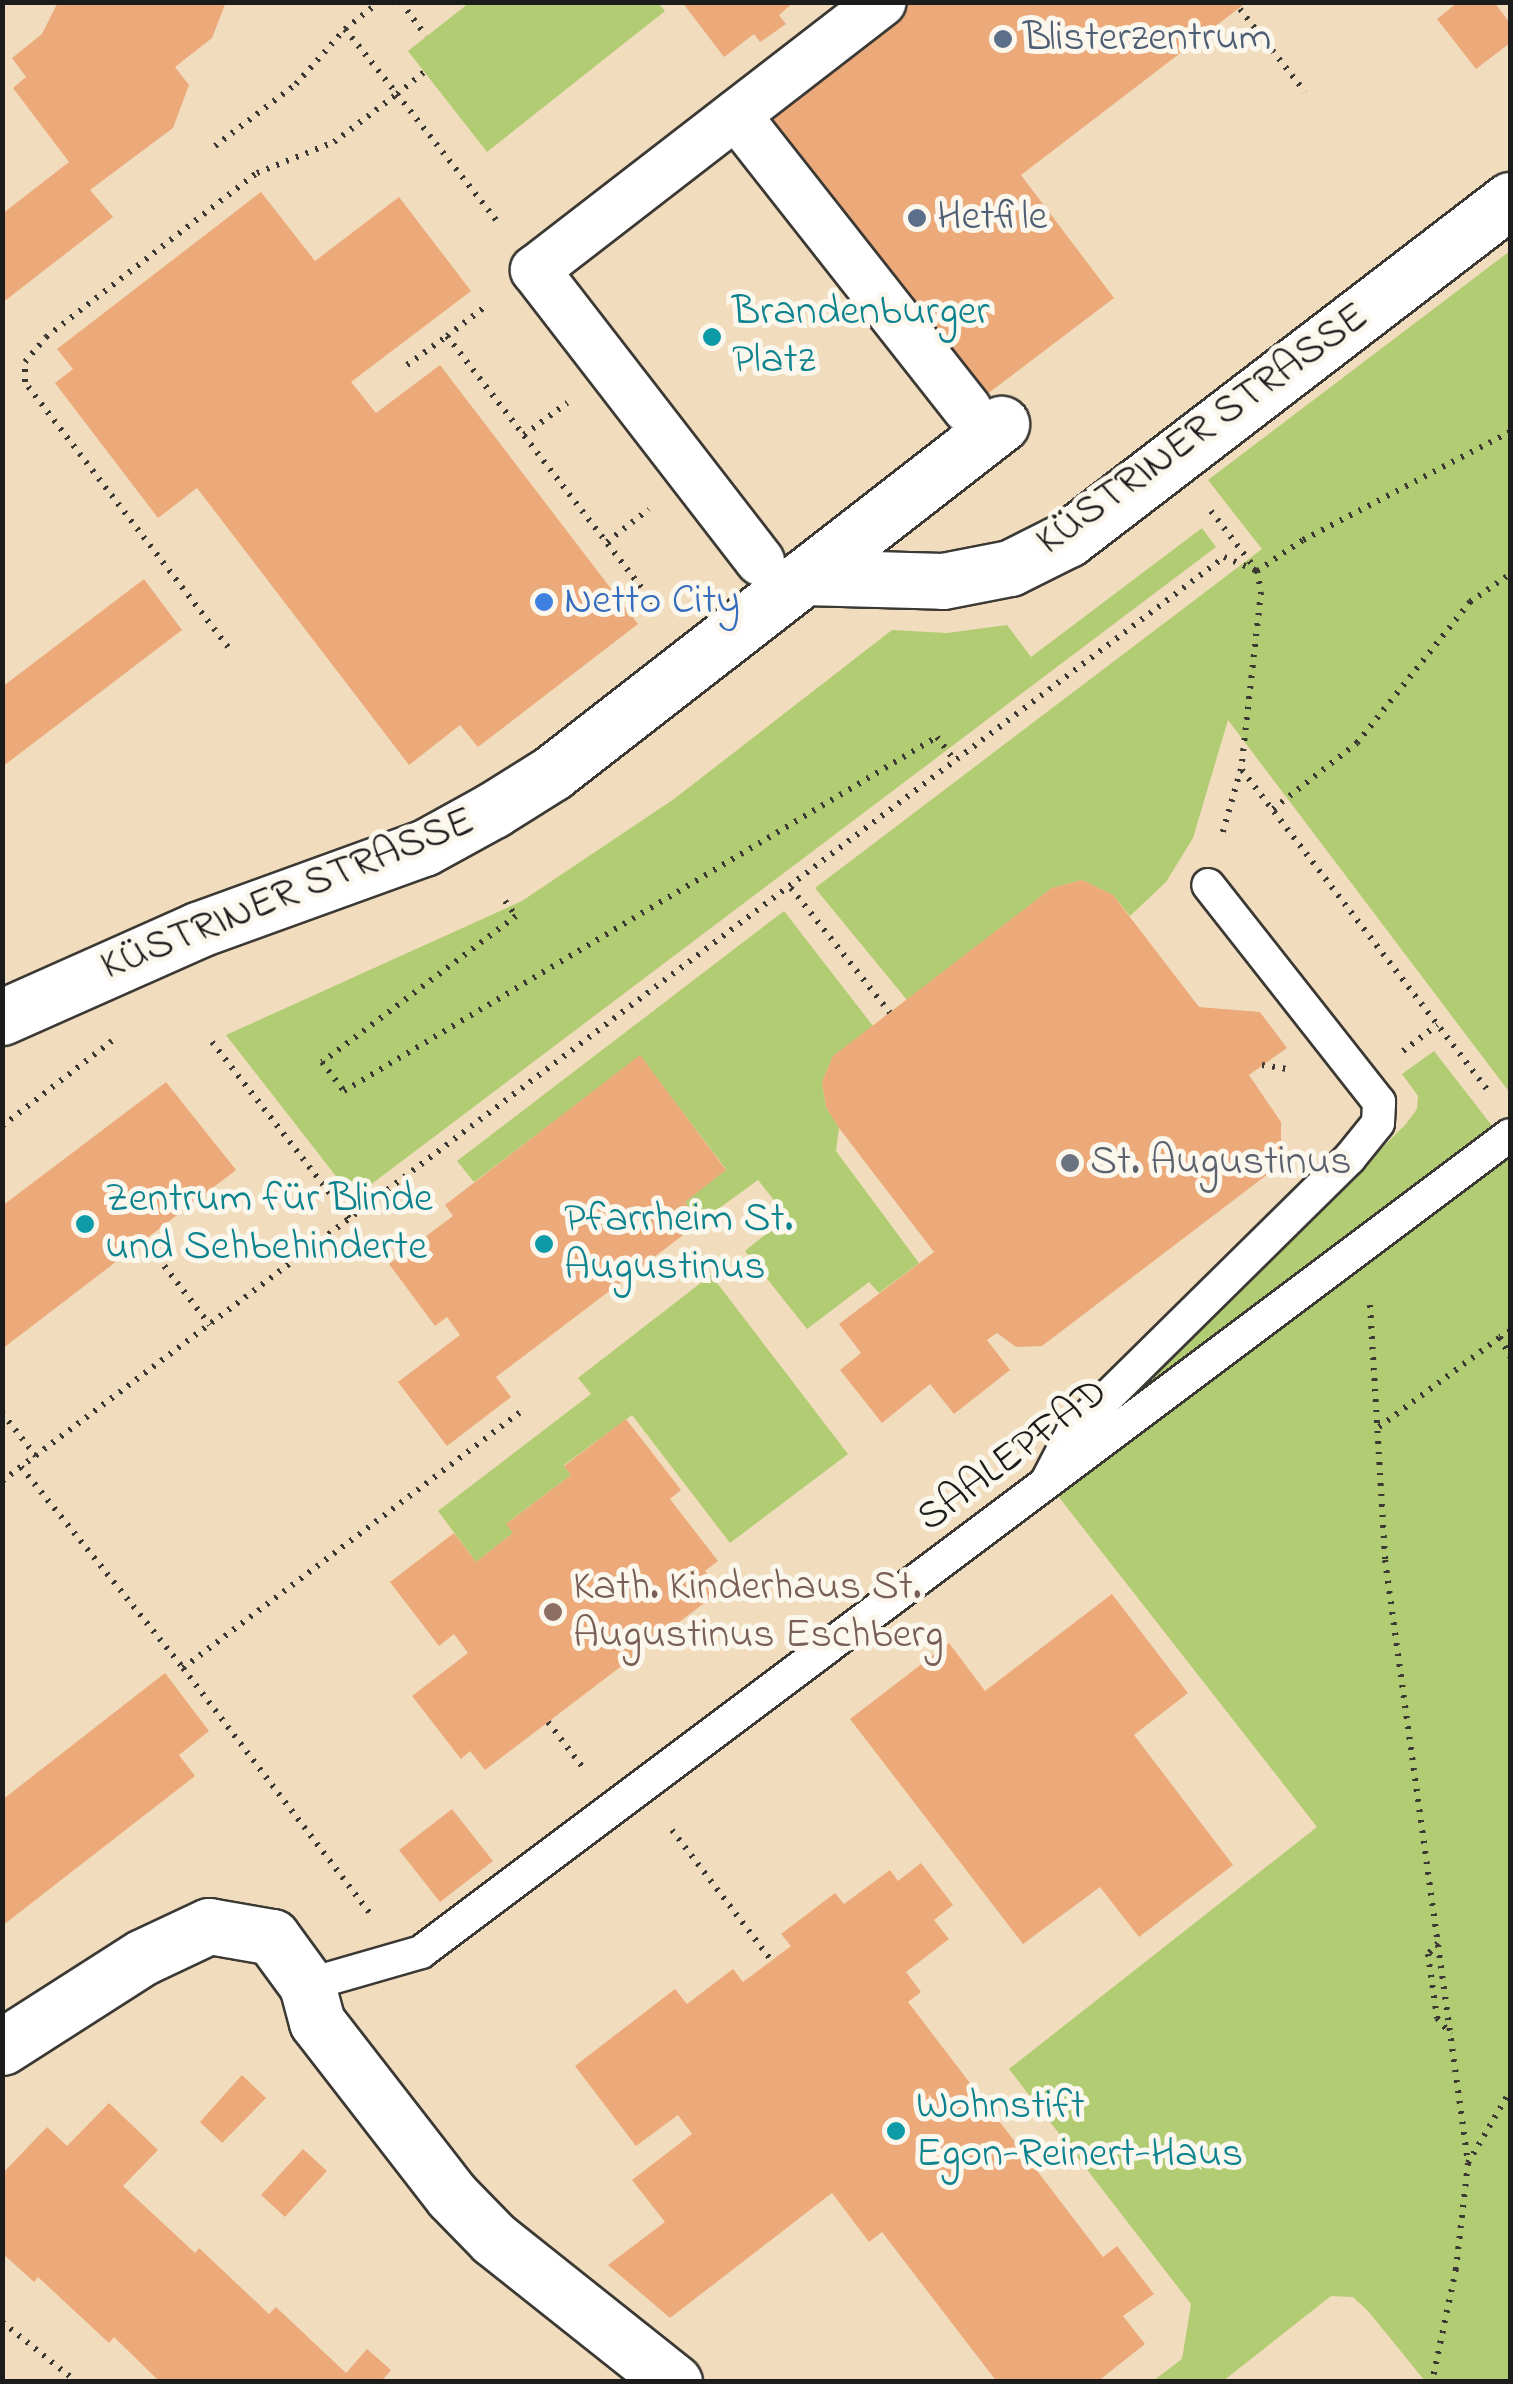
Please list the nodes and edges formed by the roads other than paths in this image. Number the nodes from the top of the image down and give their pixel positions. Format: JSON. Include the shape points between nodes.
{"nodes":[{"id":1,"x":882,"y":2,"type":"edge"},
{"id":2,"x":736,"y":115,"type":"junction"},
{"id":3,"x":1510,"y":200,"type":"edge"},
{"id":4,"x":984,"y":417,"type":"joint"},
{"id":5,"x":782,"y":569,"type":"junction"},
{"id":6,"x":1208,"y":885,"type":"road end"},
{"id":7,"x":2,"y":1017,"type":"edge"},
{"id":8,"x":1510,"y":1135,"type":"edge"},
{"id":9,"x":1044,"y":1487,"type":"junction"},
{"id":10,"x":307,"y":1984,"type":"junction"},
{"id":11,"x":2,"y":2047,"type":"edge"},
{"id":12,"x":674,"y":2382,"type":"edge"}],
"edges":[{"from":1,"to":2,"type":"street"},
{"from":2,"to":4,"type":"street"},
{"from":2,"to":5,"type":"street","via":[[535,270]]},
{"from":3,"to":5,"type":"street","name":"KÜSTRINER STRASSE","via":[[1068,539],[1010,568],[943,581]]},
{"from":4,"to":5,"type":"street","name":"KÜSTRINER STRASSE"},
{"from":5,"to":7,"type":"street","name":"KÜSTRINER STRASSE","via":[[698,660],[552,772],[424,848],[197,930]]},
{"from":6,"to":9,"type":"lane","via":[[1379,1102],[1378,1123],[1072,1431]]},
{"from":8,"to":9,"type":"lane","name":"SAALEPFAD"},
{"from":9,"to":10,"type":"lane","name":"SAALEPFAD","via":[[406,1960]]},
{"from":10,"to":11,"type":"street","via":[[272,1936],[209,1926],[143,1956]]},
{"from":10,"to":12,"type":"street","via":[[325,2034],[452,2196],[494,2239]]}]}
